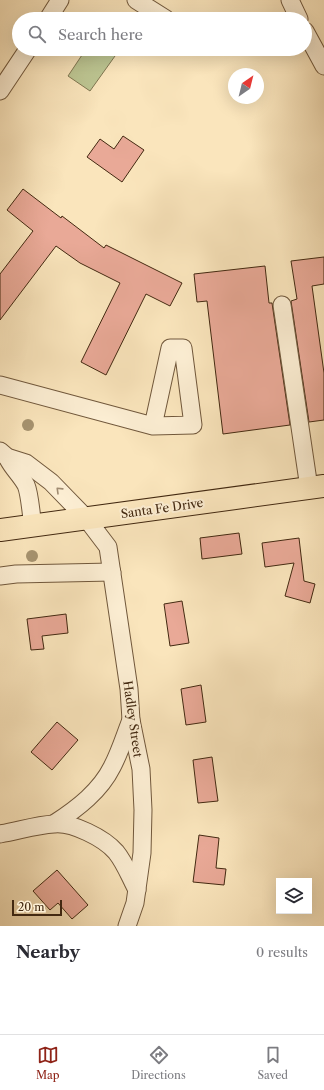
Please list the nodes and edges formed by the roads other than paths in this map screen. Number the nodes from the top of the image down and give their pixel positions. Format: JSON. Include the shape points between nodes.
{"nodes":[{"id":1,"x":60,"y":0,"type":"edge"},
{"id":2,"x":136,"y":0,"type":"edge"},
{"id":3,"x":292,"y":1,"type":"edge"},
{"id":4,"x":52,"y":12,"type":"edge"},
{"id":5,"x":155,"y":12,"type":"edge"},
{"id":6,"x":296,"y":12,"type":"edge"},
{"id":7,"x":312,"y":44,"type":"edge"},
{"id":8,"x":23,"y":56,"type":"edge"},
{"id":9,"x":324,"y":66,"type":"edge"},
{"id":10,"x":0,"y":90,"type":"edge"},
{"id":11,"x":282,"y":305,"type":"dead end"},
{"id":12,"x":0,"y":385,"type":"edge"},
{"id":13,"x":153,"y":426,"type":"dead end"},
{"id":14,"x":3,"y":454,"type":"edge"},
{"id":15,"x":316,"y":487,"type":"edge"},
{"id":16,"x":86,"y":518,"type":"junction"},
{"id":17,"x":33,"y":526,"type":"junction"},
{"id":18,"x":0,"y":530,"type":"edge"},
{"id":19,"x":112,"y":572,"type":"junction"},
{"id":20,"x":0,"y":576,"type":"edge"},
{"id":21,"x":131,"y":720,"type":"junction"},
{"id":22,"x":55,"y":823,"type":"junction"},
{"id":23,"x":0,"y":834,"type":"edge"},
{"id":24,"x":137,"y":890,"type":"junction"},
{"id":25,"x":128,"y":926,"type":"edge"}],
"edges":[{"from":1,"to":4,"type":"street"},
{"from":2,"to":5,"type":"street"},
{"from":3,"to":6,"type":"street"},
{"from":7,"to":9,"type":"street"},
{"from":8,"to":10,"type":"street"},
{"from":11,"to":15,"type":"street"},
{"from":12,"to":13,"type":"street"},
{"from":16,"to":14,"type":"street","name":"Hadley Street","one_way":true,"via":[[45,477],[26,463]]},
{"from":14,"to":17,"type":"street","via":[[27,487]]},
{"from":15,"to":16,"type":"main road","name":"Santa Fe Drive"},
{"from":16,"to":17,"type":"main road","name":"Santa Fe Drive"},
{"from":16,"to":19,"type":"street","name":"Hadley Street","via":[[108,547]]},
{"from":17,"to":18,"type":"main road","name":"Santa Fe Drive"},
{"from":19,"to":20,"type":"street"},
{"from":19,"to":21,"type":"street","name":"Hadley Street"},
{"from":21,"to":22,"type":"street","via":[[112,767],[97,789],[79,807]]},
{"from":21,"to":24,"type":"street","name":"Hadley Street","via":[[141,769],[143,810],[142,853]]},
{"from":22,"to":23,"type":"street"},
{"from":22,"to":24,"type":"street","via":[[77,826],[116,851]]},
{"from":24,"to":25,"type":"street","name":"Hadley Street"}]}
